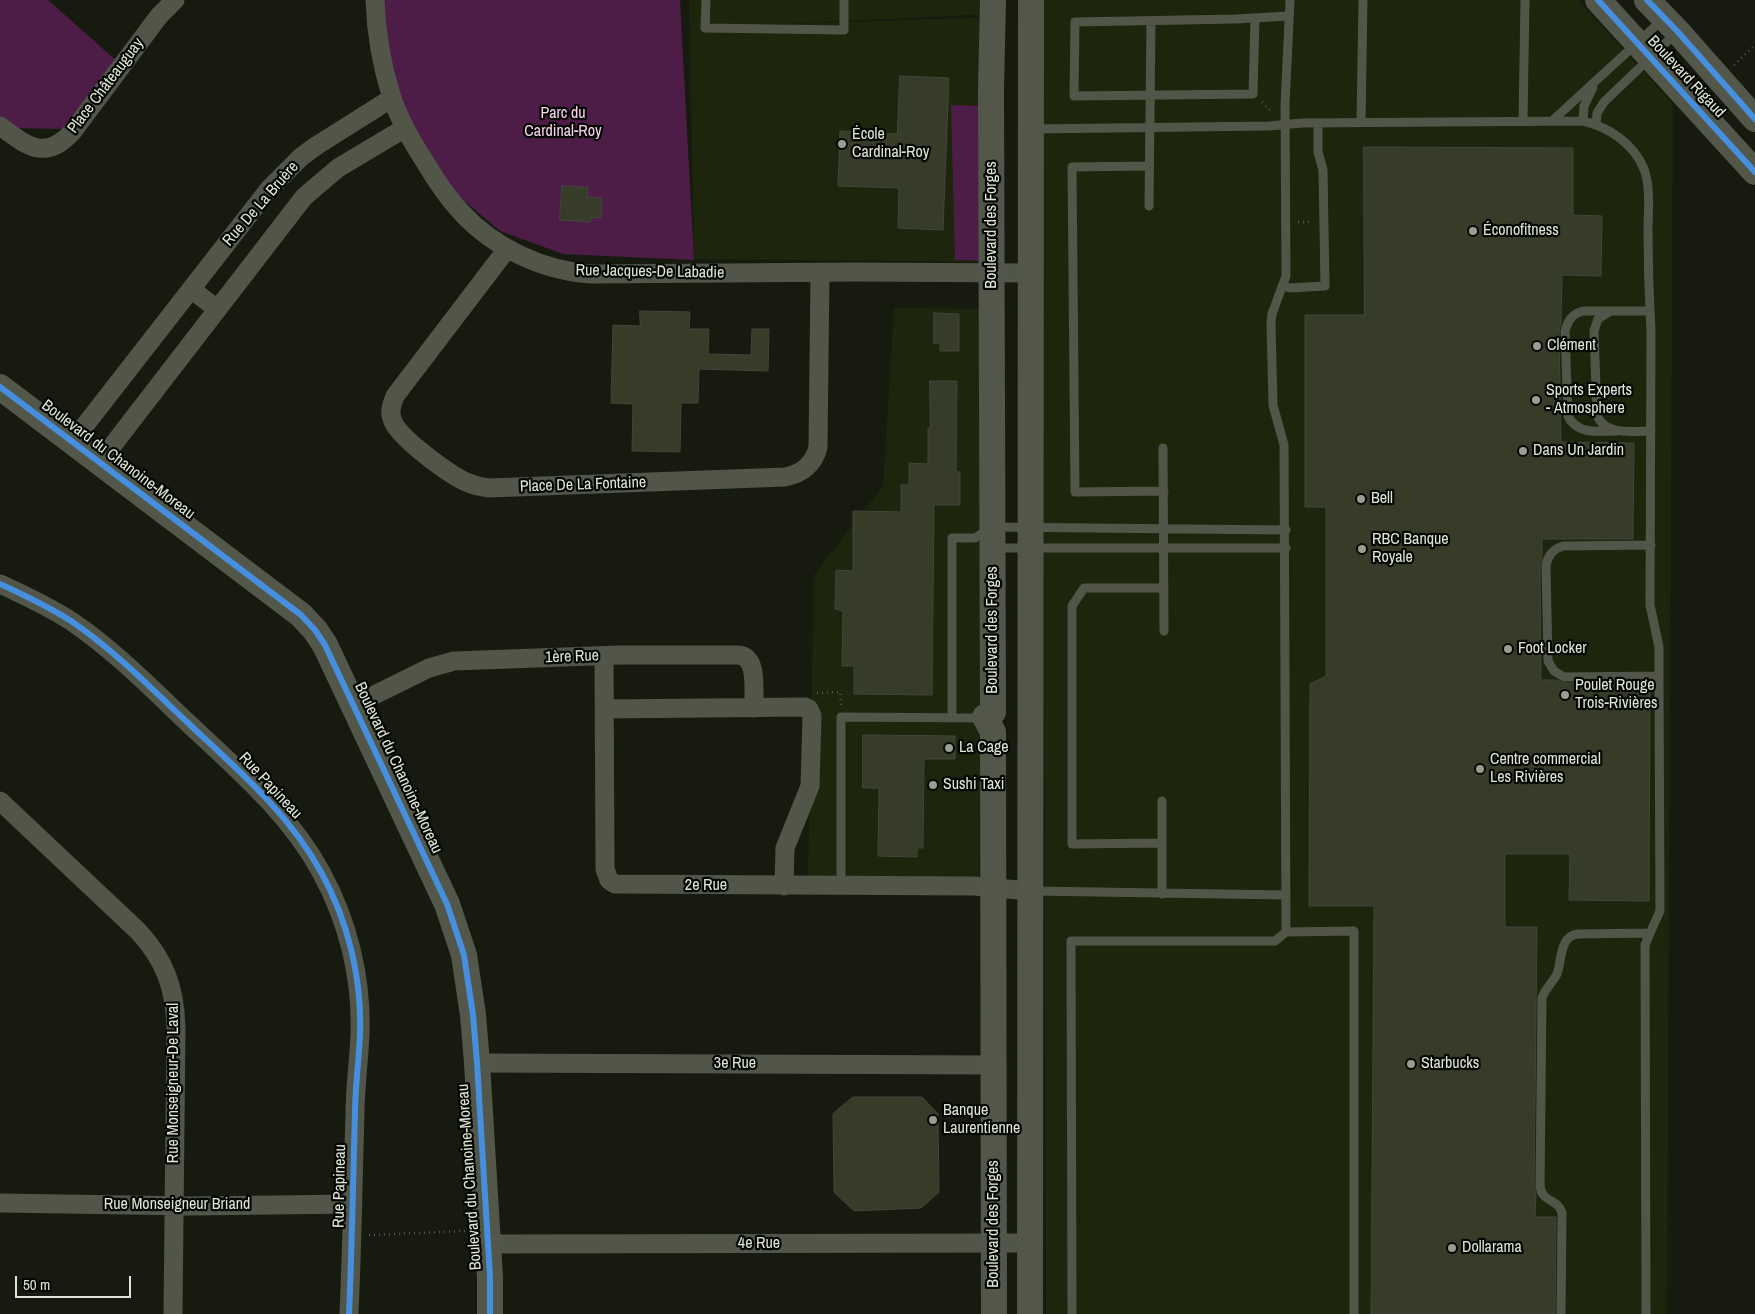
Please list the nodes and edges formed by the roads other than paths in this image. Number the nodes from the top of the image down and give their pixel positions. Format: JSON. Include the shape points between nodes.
{"nodes":[{"id":1,"x":175,"y":0,"type":"edge"},
{"id":2,"x":375,"y":0,"type":"edge"},
{"id":3,"x":706,"y":0,"type":"edge"},
{"id":4,"x":844,"y":0,"type":"edge"},
{"id":5,"x":993,"y":0,"type":"edge"},
{"id":6,"x":1031,"y":0,"type":"edge"},
{"id":7,"x":1290,"y":0,"type":"edge"},
{"id":8,"x":1363,"y":0,"type":"edge"},
{"id":9,"x":1525,"y":0,"type":"edge"},
{"id":10,"x":1598,"y":0,"type":"edge"},
{"id":11,"x":1288,"y":16,"type":"junction"},
{"id":12,"x":1663,"y":17,"type":"edge"},
{"id":13,"x":1256,"y":18,"type":"junction"},
{"id":14,"x":1151,"y":21,"type":"junction"},
{"id":15,"x":1644,"y":51,"type":"junction"},
{"id":16,"x":1597,"y":81,"type":"junction"},
{"id":17,"x":1151,"y":95,"type":"junction"},
{"id":18,"x":392,"y":98,"type":"junction"},
{"id":19,"x":1755,"y":119,"type":"edge"},
{"id":20,"x":1523,"y":121,"type":"junction"},
{"id":21,"x":1552,"y":121,"type":"junction"},
{"id":22,"x":1583,"y":121,"type":"junction"},
{"id":23,"x":1361,"y":122,"type":"junction"},
{"id":24,"x":1318,"y":123,"type":"junction"},
{"id":25,"x":1596,"y":124,"type":"junction"},
{"id":26,"x":1286,"y":125,"type":"junction"},
{"id":27,"x":0,"y":126,"type":"edge"},
{"id":28,"x":1150,"y":127,"type":"junction"},
{"id":29,"x":405,"y":128,"type":"junction"},
{"id":30,"x":1030,"y":129,"type":"junction"},
{"id":31,"x":1148,"y":166,"type":"junction"},
{"id":32,"x":1755,"y":172,"type":"edge"},
{"id":33,"x":1149,"y":206,"type":"dead end"},
{"id":34,"x":507,"y":249,"type":"junction"},
{"id":35,"x":820,"y":273,"type":"junction"},
{"id":36,"x":993,"y":273,"type":"junction"},
{"id":37,"x":1030,"y":274,"type":"junction"},
{"id":38,"x":1282,"y":286,"type":"junction"},
{"id":39,"x":191,"y":289,"type":"junction"},
{"id":40,"x":217,"y":310,"type":"junction"},
{"id":41,"x":1650,"y":310,"type":"junction"},
{"id":42,"x":1611,"y":311,"type":"junction"},
{"id":43,"x":0,"y":387,"type":"edge"},
{"id":44,"x":1616,"y":431,"type":"junction"},
{"id":45,"x":1651,"y":431,"type":"junction"},
{"id":46,"x":72,"y":442,"type":"junction"},
{"id":47,"x":1163,"y":448,"type":"dead end"},
{"id":48,"x":99,"y":462,"type":"junction"},
{"id":49,"x":1164,"y":491,"type":"junction"},
{"id":50,"x":1164,"y":529,"type":"junction"},
{"id":51,"x":1286,"y":530,"type":"junction"},
{"id":52,"x":986,"y":538,"type":"junction"},
{"id":53,"x":1031,"y":538,"type":"junction"},
{"id":54,"x":1651,"y":545,"type":"junction"},
{"id":55,"x":1164,"y":548,"type":"junction"},
{"id":56,"x":1286,"y":548,"type":"junction"},
{"id":57,"x":0,"y":584,"type":"edge"},
{"id":58,"x":1164,"y":588,"type":"junction"},
{"id":59,"x":1164,"y":631,"type":"dead end"},
{"id":60,"x":604,"y":656,"type":"junction"},
{"id":61,"x":1659,"y":676,"type":"junction"},
{"id":62,"x":354,"y":705,"type":"junction"},
{"id":63,"x":754,"y":708,"type":"junction"},
{"id":64,"x":605,"y":709,"type":"junction"},
{"id":65,"x":985,"y":717,"type":"junction"},
{"id":66,"x":952,"y":718,"type":"junction"},
{"id":67,"x":0,"y":801,"type":"edge"},
{"id":68,"x":1162,"y":801,"type":"dead end"},
{"id":69,"x":1162,"y":844,"type":"junction"},
{"id":70,"x":784,"y":886,"type":"junction"},
{"id":71,"x":842,"y":886,"type":"junction"},
{"id":72,"x":993,"y":888,"type":"junction"},
{"id":73,"x":1030,"y":891,"type":"junction"},
{"id":74,"x":1162,"y":894,"type":"junction"},
{"id":75,"x":1286,"y":895,"type":"junction"},
{"id":76,"x":1286,"y":932,"type":"junction"},
{"id":77,"x":1650,"y":933,"type":"junction"},
{"id":78,"x":476,"y":1063,"type":"junction"},
{"id":79,"x":994,"y":1064,"type":"junction"},
{"id":80,"x":0,"y":1203,"type":"edge"},
{"id":81,"x":354,"y":1204,"type":"junction"},
{"id":82,"x":174,"y":1205,"type":"junction"},
{"id":83,"x":1030,"y":1243,"type":"junction"},
{"id":84,"x":488,"y":1244,"type":"junction"},
{"id":85,"x":994,"y":1244,"type":"junction"},
{"id":86,"x":173,"y":1314,"type":"edge"},
{"id":87,"x":349,"y":1314,"type":"edge"},
{"id":88,"x":490,"y":1314,"type":"edge"},
{"id":89,"x":994,"y":1314,"type":"edge"},
{"id":90,"x":1030,"y":1314,"type":"edge"},
{"id":91,"x":1072,"y":1314,"type":"edge"},
{"id":92,"x":1354,"y":1314,"type":"edge"},
{"id":93,"x":1561,"y":1314,"type":"edge"},
{"id":94,"x":1646,"y":1314,"type":"edge"}],
"edges":[{"from":1,"to":27,"type":"street","name":"Place Châteauguay","via":[[158,16],[73,131],[60,143],[36,148]]},
{"from":2,"to":18,"type":"street","name":"Rue Jacques-De Labadie","via":[[380,47]]},
{"from":3,"to":4,"type":"lane","via":[[705,28],[844,30]]},
{"from":5,"to":36,"type":"main road","name":"Boulevard des Forges"},
{"from":6,"to":30,"type":"main road"},
{"from":7,"to":11,"type":"lane"},
{"from":8,"to":23,"type":"lane"},
{"from":9,"to":20,"type":"lane"},
{"from":10,"to":15,"type":"main road","name":"Boulevard Rigaud"},
{"from":11,"to":13,"type":"lane"},
{"from":11,"to":26,"type":"lane"},
{"from":12,"to":15,"type":"lane"},
{"from":12,"to":15,"type":"lane"},
{"from":12,"to":19,"type":"main road","name":"Boulevard Rigaud"},
{"from":13,"to":14,"type":"lane"},
{"from":13,"to":17,"type":"lane","via":[[1253,94]]},
{"from":14,"to":17,"type":"lane"},
{"from":14,"to":17,"type":"lane","via":[[1075,22],[1074,96]]},
{"from":15,"to":16,"type":"lane"},
{"from":15,"to":25,"type":"lane","via":[[1604,102]]},
{"from":15,"to":32,"type":"main road","name":"Boulevard Rigaud"},
{"from":16,"to":21,"type":"lane"},
{"from":16,"to":22,"type":"lane","via":[[1586,99]]},
{"from":17,"to":28,"type":"lane"},
{"from":18,"to":29,"type":"street","name":"Rue Jacques-De Labadie"},
{"from":18,"to":39,"type":"street","name":"Rue De La Bruère","via":[[301,157],[269,189]]},
{"from":20,"to":21,"type":"lane"},
{"from":20,"to":23,"type":"lane"},
{"from":21,"to":22,"type":"lane"},
{"from":22,"to":25,"type":"lane"},
{"from":23,"to":24,"type":"lane"},
{"from":24,"to":26,"type":"lane"},
{"from":24,"to":38,"type":"lane","via":[[1318,152],[1324,170],[1325,286]]},
{"from":25,"to":41,"type":"lane","via":[[1627,144],[1645,171]]},
{"from":26,"to":28,"type":"lane"},
{"from":26,"to":38,"type":"lane","via":[[1286,276]]},
{"from":28,"to":30,"type":"lane"},
{"from":28,"to":31,"type":"lane"},
{"from":29,"to":34,"type":"street","name":"Rue Jacques-De Labadie","via":[[459,210]]},
{"from":29,"to":40,"type":"street","name":"Rue De La Bruère","via":[[338,168],[316,186]]},
{"from":30,"to":37,"type":"main road"},
{"from":31,"to":33,"type":"lane"},
{"from":31,"to":49,"type":"lane","via":[[1072,168],[1075,492]]},
{"from":34,"to":35,"type":"street","name":"Rue Jacques-De Labadie","via":[[541,263],[582,273]]},
{"from":34,"to":35,"type":"street","name":"Place De La Fontaine","via":[[395,396],[391,411],[394,425],[402,436],[460,479],[489,488],[784,477],[800,472],[812,462],[818,447]]},
{"from":35,"to":36,"type":"street","name":"Rue Jacques-De Labadie"},
{"from":36,"to":37,"type":"street","name":"Rue Jacques-De Labadie"},
{"from":36,"to":52,"type":"main road","name":"Boulevard des Forges"},
{"from":37,"to":53,"type":"main road"},
{"from":38,"to":51,"type":"lane","via":[[1271,324],[1273,405],[1284,446]]},
{"from":39,"to":40,"type":"street"},
{"from":39,"to":46,"type":"street","name":"Rue De La Bruère"},
{"from":40,"to":48,"type":"street","name":"Rue De La Bruère"},
{"from":41,"to":42,"type":"lane"},
{"from":41,"to":45,"type":"lane"},
{"from":42,"to":44,"type":"lane","via":[[1598,320],[1594,331],[1595,412],[1601,424]]},
{"from":42,"to":44,"type":"lane","via":[[1583,311],[1567,323],[1567,411],[1570,420],[1580,429]]},
{"from":43,"to":46,"type":"main road","name":"Boulevard du Chanoine-Moreau"},
{"from":44,"to":45,"type":"lane"},
{"from":45,"to":54,"type":"lane"},
{"from":46,"to":48,"type":"main road","name":"Boulevard du Chanoine-Moreau"},
{"from":47,"to":49,"type":"lane"},
{"from":48,"to":62,"type":"main road","name":"Boulevard du Chanoine-Moreau","via":[[310,623],[325,645]]},
{"from":49,"to":50,"type":"lane"},
{"from":50,"to":51,"type":"lane"},
{"from":50,"to":53,"type":"lane"},
{"from":50,"to":55,"type":"lane"},
{"from":51,"to":56,"type":"lane"},
{"from":52,"to":53,"type":"lane"},
{"from":52,"to":53,"type":"lane"},
{"from":52,"to":65,"type":"main road","name":"Boulevard des Forges","via":[[993,712]]},
{"from":52,"to":66,"type":"lane","via":[[952,538]]},
{"from":53,"to":55,"type":"lane"},
{"from":53,"to":73,"type":"main road"},
{"from":54,"to":61,"type":"lane","via":[[1650,611],[1658,639]]},
{"from":54,"to":61,"type":"lane","via":[[1563,546],[1550,554],[1546,565],[1548,661],[1554,671],[1564,677]]},
{"from":55,"to":56,"type":"lane"},
{"from":55,"to":58,"type":"lane"},
{"from":56,"to":75,"type":"lane"},
{"from":57,"to":81,"type":"street","name":"Rue Papineau","via":[[71,621],[124,663],[269,802],[291,827],[320,870],[341,914],[358,987],[360,1033]]},
{"from":58,"to":59,"type":"lane"},
{"from":58,"to":69,"type":"lane","via":[[1084,588],[1072,606],[1072,844]]},
{"from":60,"to":62,"type":"street","name":"1ère Rue","via":[[454,661],[429,668]]},
{"from":60,"to":63,"type":"street","name":"1ère Rue","via":[[743,655],[752,664]]},
{"from":60,"to":64,"type":"street","name":"2e Rue"},
{"from":61,"to":77,"type":"lane","via":[[1660,911]]},
{"from":62,"to":78,"type":"main road","name":"Boulevard du Chanoine-Moreau","via":[[444,897],[456,930],[467,972]]},
{"from":63,"to":64,"type":"street"},
{"from":63,"to":70,"type":"street","via":[[804,707],[812,716],[811,783],[786,848]]},
{"from":64,"to":70,"type":"street","name":"2e Rue","via":[[605,869],[609,880],[618,886]]},
{"from":65,"to":66,"type":"lane"},
{"from":65,"to":72,"type":"main road","name":"Boulevard des Forges","via":[[993,732]]},
{"from":66,"to":71,"type":"lane","via":[[841,717]]},
{"from":67,"to":82,"type":"street","name":"Rue Monseigneur-De Laval","via":[[138,931],[155,951],[166,972],[173,994],[176,1022]]},
{"from":68,"to":69,"type":"lane"},
{"from":69,"to":74,"type":"lane"},
{"from":70,"to":71,"type":"street","name":"2e Rue"},
{"from":71,"to":72,"type":"street","name":"2e Rue"},
{"from":72,"to":73,"type":"street","name":"2e Rue"},
{"from":72,"to":79,"type":"main road","name":"Boulevard des Forges"},
{"from":73,"to":74,"type":"lane"},
{"from":73,"to":83,"type":"main road"},
{"from":74,"to":75,"type":"lane"},
{"from":75,"to":76,"type":"lane"},
{"from":76,"to":91,"type":"lane","via":[[1275,942],[1071,941]]},
{"from":76,"to":92,"type":"lane","via":[[1354,931]]},
{"from":77,"to":93,"type":"lane","via":[[1570,936],[1561,953],[1556,976],[1542,998],[1540,1185],[1544,1198],[1558,1206],[1562,1213]]},
{"from":77,"to":94,"type":"lane","via":[[1646,945]]},
{"from":78,"to":79,"type":"street","name":"3e Rue"},
{"from":78,"to":84,"type":"main road","name":"Boulevard du Chanoine-Moreau"},
{"from":79,"to":85,"type":"main road","name":"Boulevard des Forges"},
{"from":80,"to":82,"type":"street","name":"Rue Monseigneur Briand"},
{"from":81,"to":82,"type":"street","name":"Rue Monseigneur Briand"},
{"from":81,"to":87,"type":"street","name":"Rue Papineau"},
{"from":82,"to":86,"type":"street","name":"Rue Monseigneur-De Laval"},
{"from":83,"to":85,"type":"street","name":"4e Rue"},
{"from":83,"to":90,"type":"main road"},
{"from":84,"to":85,"type":"street","name":"4e Rue"},
{"from":84,"to":88,"type":"main road","name":"Boulevard du Chanoine-Moreau"},
{"from":85,"to":89,"type":"main road","name":"Boulevard des Forges"}]}
